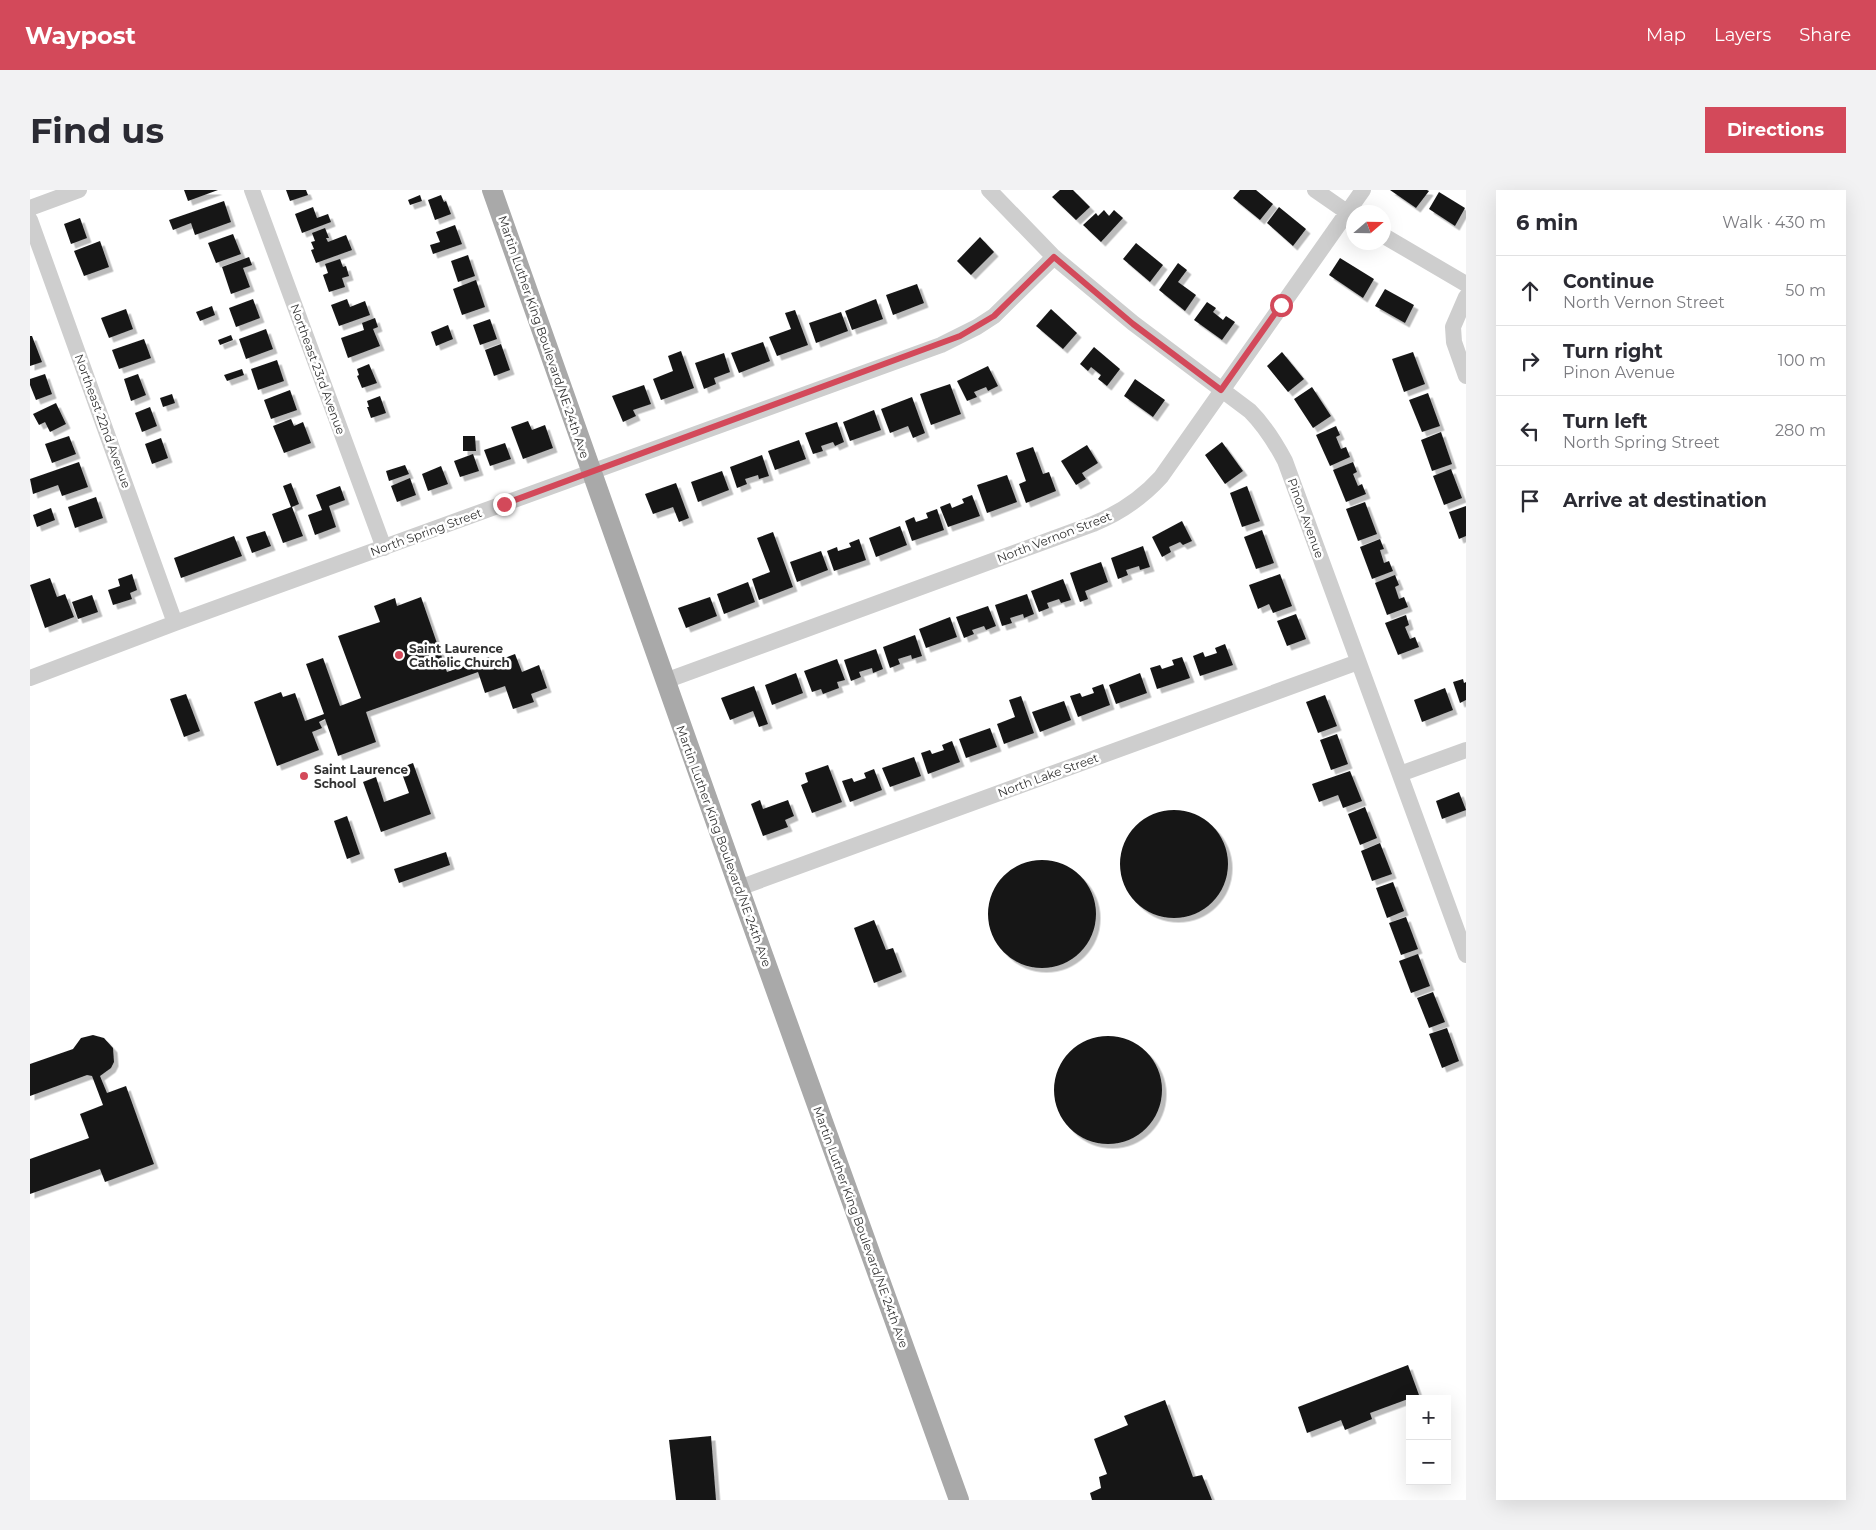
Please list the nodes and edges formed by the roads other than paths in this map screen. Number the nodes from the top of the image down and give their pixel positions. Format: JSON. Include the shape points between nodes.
{"nodes":[{"id":1,"x":78,"y":190,"type":"edge"},
{"id":2,"x":252,"y":190,"type":"edge"},
{"id":3,"x":492,"y":190,"type":"edge"},
{"id":4,"x":988,"y":190,"type":"edge"},
{"id":5,"x":1315,"y":190,"type":"edge"},
{"id":6,"x":1363,"y":190,"type":"edge"},
{"id":7,"x":1355,"y":205,"type":"edge"},
{"id":8,"x":30,"y":208,"type":"edge"},
{"id":9,"x":1346,"y":212,"type":"edge"},
{"id":10,"x":30,"y":220,"type":"edge"},
{"id":11,"x":1346,"y":220,"type":"edge"},
{"id":12,"x":1391,"y":240,"type":"edge"},
{"id":13,"x":1054,"y":257,"type":"junction"},
{"id":14,"x":1466,"y":284,"type":"edge"},
{"id":15,"x":1466,"y":296,"type":"edge"},
{"id":16,"x":1466,"y":376,"type":"edge"},
{"id":17,"x":1221,"y":390,"type":"junction"},
{"id":18,"x":592,"y":473,"type":"junction"},
{"id":19,"x":384,"y":548,"type":"junction"},
{"id":20,"x":175,"y":623,"type":"junction"},
{"id":21,"x":1358,"y":662,"type":"junction"},
{"id":22,"x":30,"y":678,"type":"edge"},
{"id":23,"x":665,"y":681,"type":"junction"},
{"id":24,"x":1466,"y":750,"type":"edge"},
{"id":25,"x":1400,"y":774,"type":"junction"},
{"id":26,"x":739,"y":888,"type":"junction"},
{"id":27,"x":1466,"y":955,"type":"edge"},
{"id":28,"x":959,"y":1500,"type":"edge"}],
"edges":[{"from":1,"to":8,"type":"street"},
{"from":2,"to":19,"type":"street","name":"Northeast 23rd Avenue"},
{"from":3,"to":18,"type":"main road","name":"Martin Luther King Boulevard/NE 24th Ave"},
{"from":4,"to":13,"type":"street","name":"Pinon Avenue"},
{"from":5,"to":9,"type":"street"},
{"from":6,"to":7,"type":"street","name":"North Vernon Street"},
{"from":10,"to":20,"type":"street","name":"Northeast 22nd Avenue"},
{"from":11,"to":17,"type":"street","name":"North Vernon Street"},
{"from":12,"to":14,"type":"street"},
{"from":13,"to":17,"type":"street","name":"Pinon Avenue","via":[[1133,324]]},
{"from":13,"to":18,"type":"street","name":"North Spring Street","via":[[994,316],[960,336]]},
{"from":15,"to":16,"type":"street","via":[[1453,327],[1454,342]]},
{"from":17,"to":21,"type":"street","name":"Pinon Avenue","via":[[1250,411],[1276,443]]},
{"from":17,"to":23,"type":"street","name":"North Vernon Street","via":[[1150,490],[1108,518]]},
{"from":18,"to":19,"type":"street","name":"North Spring Street"},
{"from":18,"to":23,"type":"main road","name":"Martin Luther King Boulevard/NE 24th Ave"},
{"from":19,"to":20,"type":"street","name":"North Spring Street"},
{"from":20,"to":22,"type":"street","name":"North Spring Street"},
{"from":21,"to":25,"type":"street","name":"Pinon Avenue"},
{"from":21,"to":26,"type":"street","name":"North Lake Street"},
{"from":23,"to":26,"type":"main road","name":"Martin Luther King Boulevard/NE 24th Ave"},
{"from":24,"to":25,"type":"street"},
{"from":25,"to":27,"type":"street","name":"Pinon Avenue"},
{"from":26,"to":28,"type":"main road","name":"Martin Luther King Boulevard/NE 24th Ave"}]}
